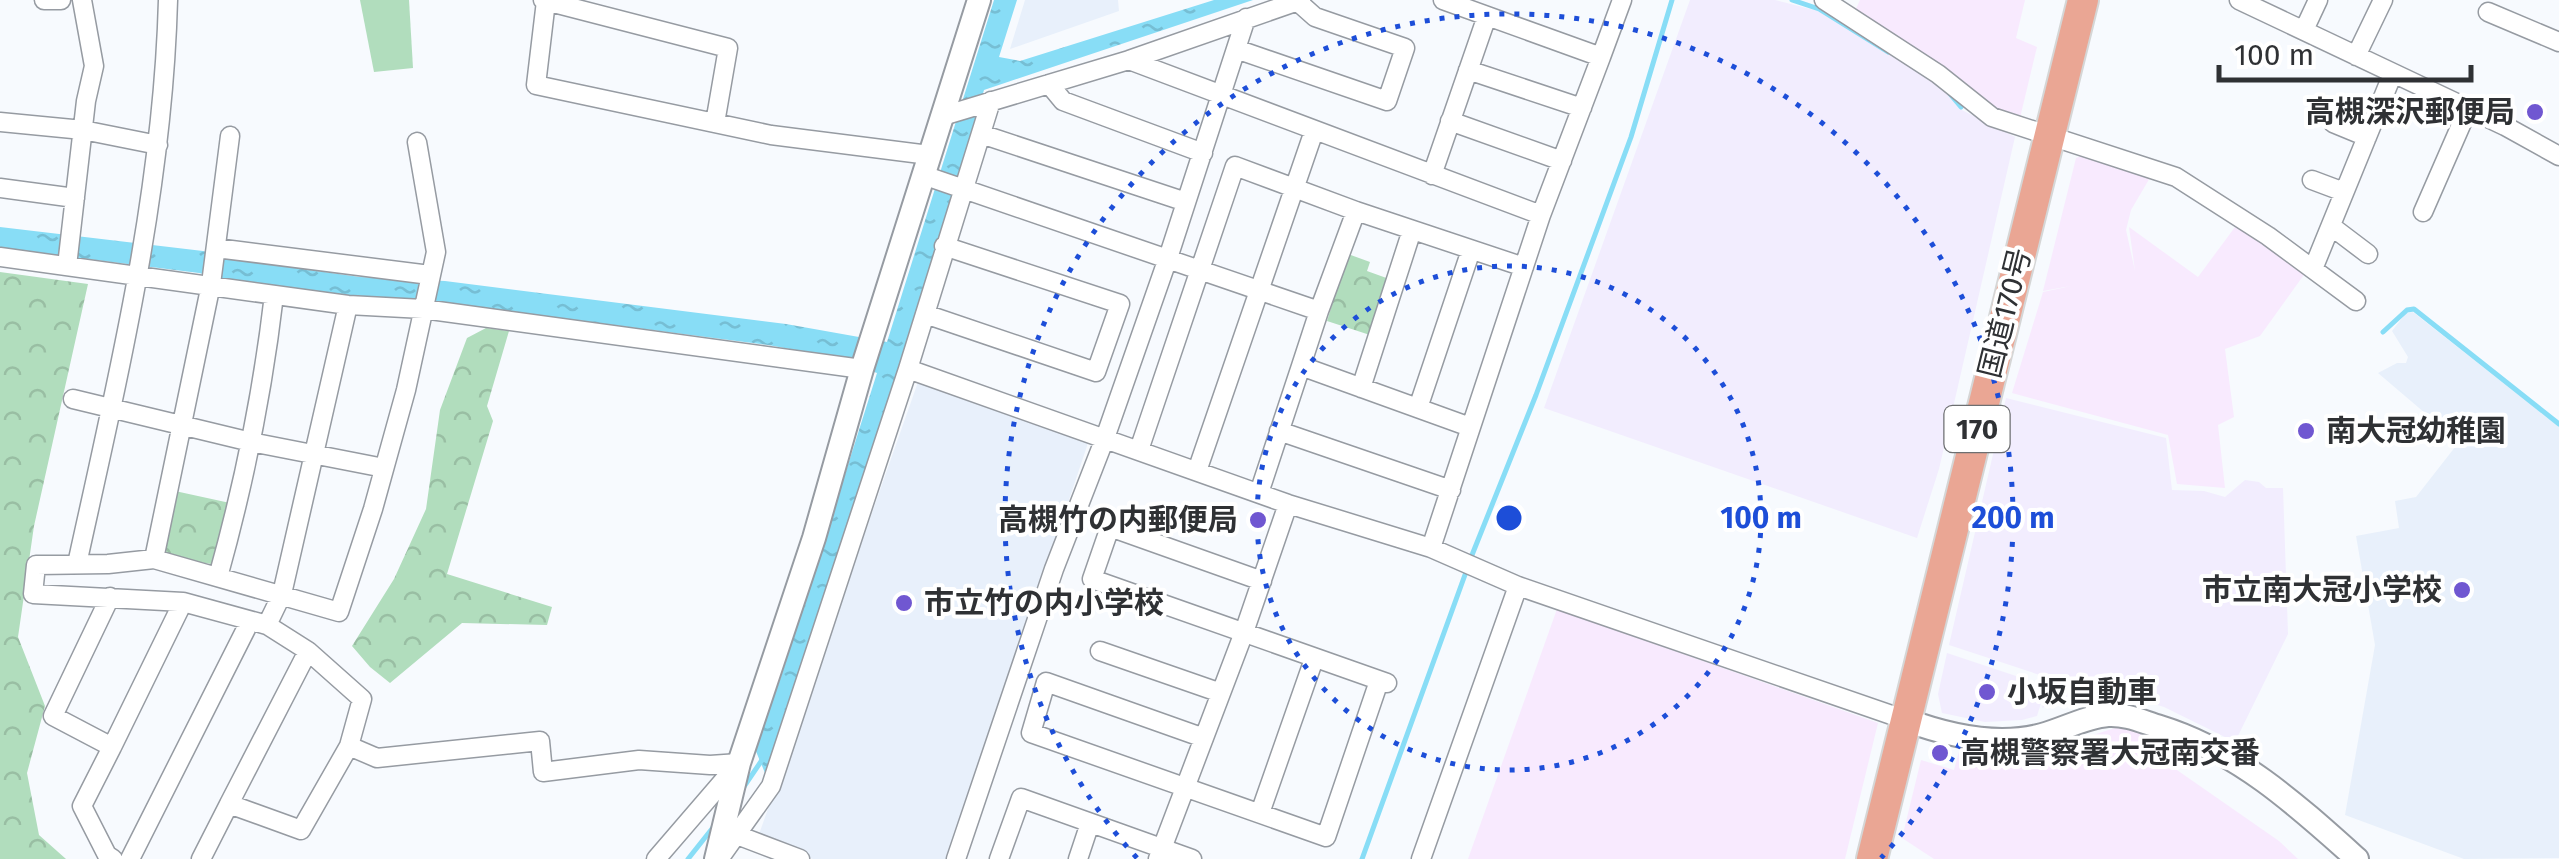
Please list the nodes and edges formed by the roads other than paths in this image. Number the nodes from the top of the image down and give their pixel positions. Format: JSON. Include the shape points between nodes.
{"nodes":[{"id":1,"x":44,"y":0,"type":"edge"},
{"id":2,"x":61,"y":0,"type":"edge"},
{"id":3,"x":82,"y":0,"type":"edge"},
{"id":4,"x":168,"y":0,"type":"edge"},
{"id":5,"x":544,"y":0,"type":"edge"},
{"id":6,"x":979,"y":0,"type":"edge"},
{"id":7,"x":1444,"y":0,"type":"edge"},
{"id":8,"x":1622,"y":0,"type":"edge"},
{"id":9,"x":1824,"y":0,"type":"edge"},
{"id":10,"x":2083,"y":0,"type":"edge"},
{"id":11,"x":2240,"y":0,"type":"edge"},
{"id":12,"x":2318,"y":0,"type":"edge"},
{"id":13,"x":2383,"y":0,"type":"edge"},
{"id":14,"x":1299,"y":1,"type":"edge"},
{"id":15,"x":602,"y":6,"type":"edge"},
{"id":16,"x":2488,"y":12,"type":"dead end"},
{"id":17,"x":1487,"y":16,"type":"junction"},
{"id":18,"x":1246,"y":18,"type":"junction"},
{"id":19,"x":2304,"y":30,"type":"junction"},
{"id":20,"x":2559,"y":42,"type":"edge"},
{"id":21,"x":1236,"y":50,"type":"junction"},
{"id":22,"x":2356,"y":56,"type":"junction"},
{"id":23,"x":1601,"y":57,"type":"junction"},
{"id":24,"x":1129,"y":60,"type":"junction"},
{"id":25,"x":1468,"y":70,"type":"junction"},
{"id":26,"x":2392,"y":73,"type":"junction"},
{"id":27,"x":1049,"y":84,"type":"junction"},
{"id":28,"x":1221,"y":96,"type":"junction"},
{"id":29,"x":989,"y":102,"type":"junction"},
{"id":30,"x":1582,"y":108,"type":"junction"},
{"id":31,"x":2468,"y":108,"type":"junction"},
{"id":32,"x":950,"y":114,"type":"junction"},
{"id":33,"x":1450,"y":121,"type":"junction"},
{"id":34,"x":0,"y":122,"type":"edge"},
{"id":35,"x":715,"y":123,"type":"junction"},
{"id":36,"x":2333,"y":123,"type":"dead end"},
{"id":37,"x":82,"y":130,"type":"junction"},
{"id":38,"x":1314,"y":131,"type":"junction"},
{"id":39,"x":981,"y":134,"type":"junction"},
{"id":40,"x":230,"y":136,"type":"dead end"},
{"id":41,"x":2367,"y":136,"type":"junction"},
{"id":42,"x":2048,"y":137,"type":"junction"},
{"id":43,"x":417,"y":142,"type":"dead end"},
{"id":44,"x":158,"y":145,"type":"junction"},
{"id":45,"x":1203,"y":153,"type":"junction"},
{"id":46,"x":2559,"y":156,"type":"edge"},
{"id":47,"x":1562,"y":161,"type":"junction"},
{"id":48,"x":930,"y":169,"type":"junction"},
{"id":49,"x":1432,"y":175,"type":"junction"},
{"id":50,"x":2312,"y":180,"type":"dead end"},
{"id":51,"x":0,"y":188,"type":"edge"},
{"id":52,"x":961,"y":188,"type":"junction"},
{"id":53,"x":1294,"y":188,"type":"junction"},
{"id":54,"x":2344,"y":192,"type":"junction"},
{"id":55,"x":75,"y":198,"type":"junction"},
{"id":56,"x":1186,"y":202,"type":"junction"},
{"id":57,"x":1356,"y":211,"type":"junction"},
{"id":58,"x":2423,"y":212,"type":"dead end"},
{"id":59,"x":1541,"y":215,"type":"junction"},
{"id":60,"x":2331,"y":226,"type":"junction"},
{"id":61,"x":1412,"y":230,"type":"junction"},
{"id":62,"x":944,"y":246,"type":"junction"},
{"id":63,"x":216,"y":248,"type":"junction"},
{"id":64,"x":1471,"y":250,"type":"junction"},
{"id":65,"x":2368,"y":254,"type":"dead end"},
{"id":66,"x":0,"y":257,"type":"edge"},
{"id":67,"x":1168,"y":258,"type":"junction"},
{"id":68,"x":67,"y":266,"type":"junction"},
{"id":69,"x":1524,"y":267,"type":"junction"},
{"id":70,"x":2313,"y":269,"type":"junction"},
{"id":71,"x":1200,"y":270,"type":"junction"},
{"id":72,"x":140,"y":275,"type":"junction"},
{"id":73,"x":430,"y":276,"type":"junction"},
{"id":74,"x":211,"y":284,"type":"junction"},
{"id":75,"x":1259,"y":291,"type":"junction"},
{"id":76,"x":274,"y":295,"type":"junction"},
{"id":77,"x":2356,"y":301,"type":"dead end"},
{"id":78,"x":348,"y":305,"type":"junction"},
{"id":79,"x":424,"y":309,"type":"junction"},
{"id":80,"x":1319,"y":311,"type":"junction"},
{"id":81,"x":925,"y":314,"type":"junction"},
{"id":82,"x":1300,"y":366,"type":"junction"},
{"id":83,"x":862,"y":369,"type":"junction"},
{"id":84,"x":908,"y":369,"type":"junction"},
{"id":85,"x":1361,"y":388,"type":"junction"},
{"id":86,"x":73,"y":398,"type":"dead end"},
{"id":87,"x":112,"y":408,"type":"junction"},
{"id":88,"x":1418,"y":408,"type":"junction"},
{"id":89,"x":183,"y":425,"type":"junction"},
{"id":90,"x":1470,"y":427,"type":"junction"},
{"id":91,"x":1280,"y":430,"type":"junction"},
{"id":92,"x":1105,"y":438,"type":"junction"},
{"id":93,"x":251,"y":442,"type":"junction"},
{"id":94,"x":1139,"y":450,"type":"junction"},
{"id":95,"x":316,"y":453,"type":"junction"},
{"id":96,"x":384,"y":468,"type":"junction"},
{"id":97,"x":1197,"y":471,"type":"junction"},
{"id":98,"x":1450,"y":490,"type":"junction"},
{"id":99,"x":1259,"y":493,"type":"junction"},
{"id":100,"x":1288,"y":504,"type":"junction"},
{"id":101,"x":1431,"y":548,"type":"junction"},
{"id":102,"x":154,"y":559,"type":"junction"},
{"id":103,"x":77,"y":564,"type":"junction"},
{"id":104,"x":218,"y":577,"type":"junction"},
{"id":105,"x":1262,"y":581,"type":"junction"},
{"id":106,"x":1518,"y":586,"type":"junction"},
{"id":107,"x":282,"y":594,"type":"junction"},
{"id":108,"x":110,"y":598,"type":"junction"},
{"id":109,"x":183,"y":602,"type":"junction"},
{"id":110,"x":258,"y":623,"type":"junction"},
{"id":111,"x":1244,"y":635,"type":"junction"},
{"id":112,"x":308,"y":651,"type":"junction"},
{"id":113,"x":1100,"y":651,"type":"dead end"},
{"id":114,"x":1314,"y":659,"type":"junction"},
{"id":115,"x":1221,"y":694,"type":"junction"},
{"id":116,"x":1906,"y":720,"type":"junction"},
{"id":117,"x":1204,"y":738,"type":"junction"},
{"id":118,"x":349,"y":746,"type":"junction"},
{"id":119,"x":112,"y":747,"type":"junction"},
{"id":120,"x":739,"y":762,"type":"junction"},
{"id":121,"x":1186,"y":786,"type":"junction"},
{"id":122,"x":230,"y":804,"type":"junction"},
{"id":123,"x":1260,"y":813,"type":"junction"},
{"id":124,"x":1090,"y":823,"type":"junction"},
{"id":125,"x":737,"y":835,"type":"junction"},
{"id":126,"x":1160,"y":854,"type":"edge"},
{"id":127,"x":113,"y":859,"type":"edge"},
{"id":128,"x":130,"y":859,"type":"edge"},
{"id":129,"x":201,"y":859,"type":"edge"},
{"id":130,"x":656,"y":859,"type":"edge"},
{"id":131,"x":718,"y":859,"type":"edge"},
{"id":132,"x":800,"y":859,"type":"edge"},
{"id":133,"x":956,"y":859,"type":"edge"},
{"id":134,"x":999,"y":859,"type":"edge"},
{"id":135,"x":1078,"y":859,"type":"edge"},
{"id":136,"x":1192,"y":859,"type":"edge"},
{"id":137,"x":1421,"y":859,"type":"edge"},
{"id":138,"x":1872,"y":859,"type":"edge"},
{"id":139,"x":2358,"y":859,"type":"edge"}],
"edges":[{"from":1,"to":2,"type":"street"},
{"from":3,"to":37,"type":"street","via":[[94,66]]},
{"from":4,"to":44,"type":"street"},
{"from":5,"to":15,"type":"street"},
{"from":5,"to":35,"type":"street","via":[[536,84]]},
{"from":6,"to":32,"type":"street"},
{"from":7,"to":17,"type":"street"},
{"from":8,"to":23,"type":"street"},
{"from":9,"to":42,"type":"street","via":[[1938,74],[1977,108]]},
{"from":10,"to":42,"type":"highway","name":"国道170号","number":"170"},
{"from":11,"to":19,"type":"street"},
{"from":12,"to":19,"type":"street"},
{"from":13,"to":22,"type":"street"},
{"from":14,"to":18,"type":"street"},
{"from":14,"to":21,"type":"street","via":[[1315,17],[1405,48],[1387,102]]},
{"from":15,"to":35,"type":"street","via":[[728,48]]},
{"from":16,"to":20,"type":"street"},
{"from":17,"to":23,"type":"street"},
{"from":17,"to":25,"type":"street"},
{"from":18,"to":21,"type":"street"},
{"from":18,"to":24,"type":"street"},
{"from":19,"to":22,"type":"street"},
{"from":21,"to":28,"type":"street"},
{"from":22,"to":26,"type":"street"},
{"from":23,"to":30,"type":"street"},
{"from":24,"to":27,"type":"street"},
{"from":24,"to":28,"type":"street"},
{"from":25,"to":30,"type":"street"},
{"from":25,"to":33,"type":"street"},
{"from":26,"to":31,"type":"street"},
{"from":26,"to":41,"type":"street"},
{"from":27,"to":29,"type":"street"},
{"from":27,"to":45,"type":"street","via":[[1063,101]]},
{"from":28,"to":38,"type":"street"},
{"from":28,"to":45,"type":"street"},
{"from":29,"to":32,"type":"street"},
{"from":29,"to":39,"type":"street"},
{"from":30,"to":47,"type":"street"},
{"from":31,"to":46,"type":"street"},
{"from":31,"to":58,"type":"street"},
{"from":32,"to":48,"type":"street"},
{"from":33,"to":47,"type":"street"},
{"from":33,"to":49,"type":"street"},
{"from":34,"to":37,"type":"street"},
{"from":35,"to":48,"type":"street"},
{"from":36,"to":41,"type":"street"},
{"from":37,"to":44,"type":"street"},
{"from":37,"to":55,"type":"street"},
{"from":38,"to":49,"type":"street"},
{"from":38,"to":53,"type":"street"},
{"from":39,"to":52,"type":"street"},
{"from":39,"to":56,"type":"street"},
{"from":40,"to":63,"type":"street"},
{"from":41,"to":54,"type":"street"},
{"from":42,"to":70,"type":"street","via":[[2176,177]]},
{"from":42,"to":116,"type":"highway","name":"国道170号","number":"170"},
{"from":43,"to":73,"type":"street","via":[[436,252]]},
{"from":44,"to":72,"type":"street"},
{"from":45,"to":56,"type":"street"},
{"from":47,"to":59,"type":"street"},
{"from":48,"to":52,"type":"street"},
{"from":48,"to":83,"type":"street"},
{"from":49,"to":59,"type":"street"},
{"from":50,"to":54,"type":"street"},
{"from":51,"to":55,"type":"street"},
{"from":52,"to":62,"type":"street"},
{"from":52,"to":67,"type":"street"},
{"from":53,"to":57,"type":"street"},
{"from":53,"to":71,"type":"street","via":[[1235,166]]},
{"from":53,"to":75,"type":"street"},
{"from":54,"to":60,"type":"street"},
{"from":55,"to":68,"type":"street"},
{"from":56,"to":67,"type":"street"},
{"from":57,"to":61,"type":"street"},
{"from":57,"to":80,"type":"street"},
{"from":59,"to":69,"type":"street"},
{"from":60,"to":65,"type":"street"},
{"from":60,"to":70,"type":"street"},
{"from":61,"to":64,"type":"street"},
{"from":61,"to":85,"type":"street"},
{"from":62,"to":81,"type":"street"},
{"from":62,"to":81,"type":"street","via":[[1120,304],[1096,372]]},
{"from":63,"to":73,"type":"street"},
{"from":63,"to":74,"type":"street"},
{"from":64,"to":69,"type":"street"},
{"from":64,"to":88,"type":"street"},
{"from":66,"to":68,"type":"street"},
{"from":67,"to":71,"type":"street"},
{"from":67,"to":92,"type":"street"},
{"from":68,"to":72,"type":"street"},
{"from":69,"to":90,"type":"street"},
{"from":70,"to":77,"type":"street"},
{"from":71,"to":75,"type":"street"},
{"from":71,"to":94,"type":"street"},
{"from":72,"to":74,"type":"street"},
{"from":72,"to":87,"type":"street"},
{"from":73,"to":79,"type":"street"},
{"from":74,"to":76,"type":"street"},
{"from":74,"to":89,"type":"street"},
{"from":75,"to":80,"type":"street"},
{"from":75,"to":97,"type":"street"},
{"from":76,"to":78,"type":"street"},
{"from":76,"to":93,"type":"street"},
{"from":78,"to":79,"type":"street"},
{"from":78,"to":95,"type":"street"},
{"from":79,"to":83,"type":"street"},
{"from":79,"to":96,"type":"street"},
{"from":80,"to":82,"type":"street"},
{"from":81,"to":84,"type":"street"},
{"from":82,"to":85,"type":"street"},
{"from":82,"to":91,"type":"street"},
{"from":83,"to":120,"type":"street"},
{"from":84,"to":92,"type":"street"},
{"from":84,"to":125,"type":"street","via":[[772,786]]},
{"from":85,"to":88,"type":"street"},
{"from":86,"to":87,"type":"street"},
{"from":87,"to":89,"type":"street"},
{"from":87,"to":103,"type":"street"},
{"from":88,"to":90,"type":"street"},
{"from":89,"to":93,"type":"street"},
{"from":89,"to":102,"type":"street"},
{"from":90,"to":98,"type":"street"},
{"from":91,"to":98,"type":"street"},
{"from":91,"to":99,"type":"street"},
{"from":92,"to":94,"type":"street"},
{"from":92,"to":133,"type":"street"},
{"from":93,"to":95,"type":"street"},
{"from":93,"to":104,"type":"street"},
{"from":94,"to":97,"type":"street"},
{"from":95,"to":96,"type":"street"},
{"from":95,"to":107,"type":"street"},
{"from":96,"to":107,"type":"street","via":[[339,612]]},
{"from":97,"to":99,"type":"street"},
{"from":98,"to":101,"type":"street"},
{"from":99,"to":100,"type":"street"},
{"from":100,"to":101,"type":"street"},
{"from":100,"to":105,"type":"street"},
{"from":101,"to":106,"type":"street"},
{"from":102,"to":103,"type":"street"},
{"from":102,"to":104,"type":"street"},
{"from":103,"to":108,"type":"street","via":[[36,564],[33,594]]},
{"from":104,"to":107,"type":"street"},
{"from":105,"to":111,"type":"street"},
{"from":105,"to":111,"type":"street","via":[[1110,527],[1092,580]]},
{"from":106,"to":116,"type":"street"},
{"from":106,"to":137,"type":"street"},
{"from":107,"to":110,"type":"street"},
{"from":108,"to":109,"type":"street"},
{"from":108,"to":119,"type":"street","via":[[53,716]]},
{"from":109,"to":110,"type":"street"},
{"from":109,"to":119,"type":"street"},
{"from":110,"to":112,"type":"street"},
{"from":110,"to":128,"type":"street"},
{"from":111,"to":114,"type":"street"},
{"from":111,"to":115,"type":"street"},
{"from":112,"to":118,"type":"street","via":[[362,699]]},
{"from":112,"to":122,"type":"street"},
{"from":113,"to":115,"type":"street"},
{"from":114,"to":123,"type":"street"},
{"from":114,"to":123,"type":"street","via":[[1383,682],[1326,837]]},
{"from":115,"to":117,"type":"street"},
{"from":116,"to":138,"type":"highway","name":"国道170号","number":"170"},
{"from":116,"to":139,"type":"street","via":[[2010,740],[2107,715],[2137,719],[2230,759],[2278,790]]},
{"from":117,"to":121,"type":"street"},
{"from":117,"to":121,"type":"street","via":[[1046,682],[1031,733]]},
{"from":118,"to":120,"type":"street","via":[[377,758],[540,741],[543,772],[639,760]]},
{"from":118,"to":122,"type":"street","via":[[301,830]]},
{"from":119,"to":127,"type":"street","via":[[82,806]]},
{"from":120,"to":130,"type":"street"},
{"from":120,"to":131,"type":"street"},
{"from":121,"to":123,"type":"street"},
{"from":121,"to":126,"type":"street"},
{"from":122,"to":129,"type":"street"},
{"from":124,"to":126,"type":"street"},
{"from":124,"to":134,"type":"street","via":[[1022,798]]},
{"from":124,"to":135,"type":"street"},
{"from":125,"to":131,"type":"street"},
{"from":125,"to":132,"type":"street"},
{"from":126,"to":136,"type":"street"}]}
